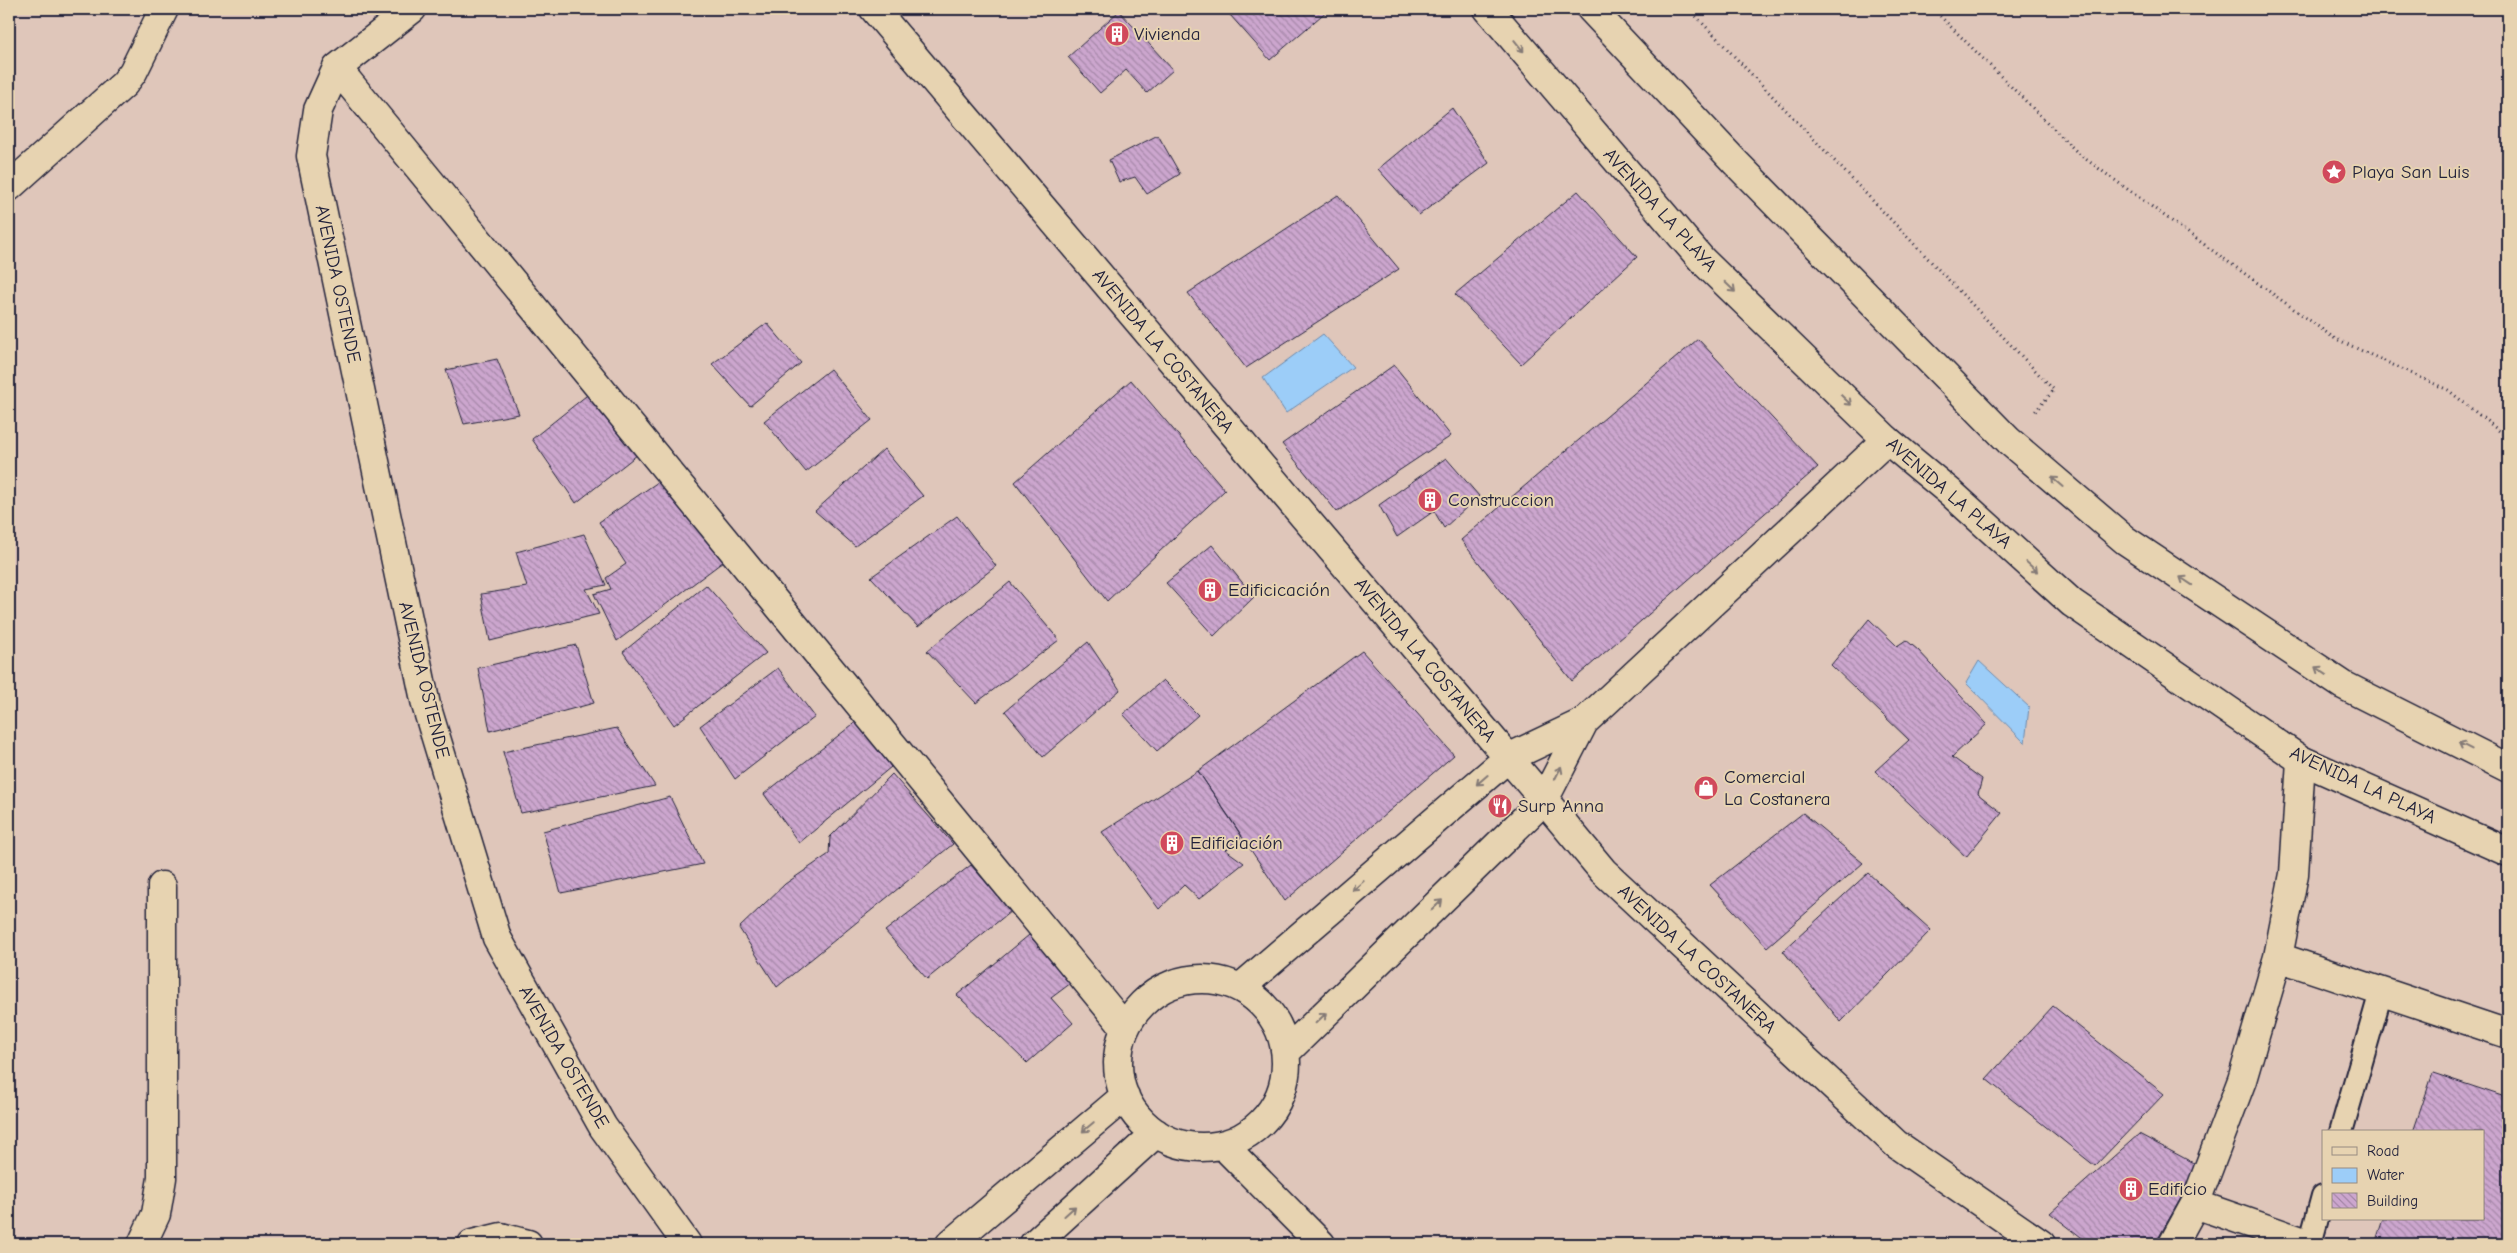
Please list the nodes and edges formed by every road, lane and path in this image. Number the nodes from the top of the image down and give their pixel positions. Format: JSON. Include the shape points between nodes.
{"nodes":[{"id":1,"x":164,"y":9,"type":"edge"},
{"id":2,"x":412,"y":9,"type":"edge"},
{"id":3,"x":874,"y":9,"type":"edge"},
{"id":4,"x":1488,"y":9,"type":"edge"},
{"id":5,"x":1591,"y":9,"type":"edge"},
{"id":6,"x":1689,"y":9,"type":"edge"},
{"id":7,"x":1933,"y":9,"type":"edge"},
{"id":8,"x":337,"y":68,"type":"junction"},
{"id":9,"x":9,"y":187,"type":"edge"},
{"id":10,"x":2508,"y":438,"type":"edge"},
{"id":11,"x":1887,"y":440,"type":"junction"},
{"id":12,"x":2009,"y":441,"type":"junction"},
{"id":13,"x":1584,"y":722,"type":"junction"},
{"id":14,"x":1508,"y":758,"type":"junction"},
{"id":15,"x":2302,"y":760,"type":"junction"},
{"id":16,"x":2508,"y":768,"type":"edge"},
{"id":17,"x":1544,"y":800,"type":"junction"},
{"id":18,"x":2508,"y":852,"type":"edge"},
{"id":19,"x":162,"y":886,"type":"dead end"},
{"id":20,"x":2278,"y":957,"type":"junction"},
{"id":21,"x":1240,"y":988,"type":"junction"},
{"id":22,"x":2381,"y":992,"type":"junction"},
{"id":23,"x":1125,"y":1028,"type":"junction"},
{"id":24,"x":2508,"y":1034,"type":"edge"},
{"id":25,"x":1286,"y":1052,"type":"junction"},
{"id":26,"x":1125,"y":1096,"type":"junction"},
{"id":27,"x":2342,"y":1130,"type":"edge"},
{"id":28,"x":1156,"y":1133,"type":"junction"},
{"id":29,"x":1223,"y":1145,"type":"junction"},
{"id":30,"x":2322,"y":1200,"type":"edge"},
{"id":31,"x":2195,"y":1204,"type":"junction"},
{"id":32,"x":142,"y":1244,"type":"edge"},
{"id":33,"x":472,"y":1244,"type":"edge"},
{"id":34,"x":528,"y":1244,"type":"edge"},
{"id":35,"x":687,"y":1244,"type":"edge"},
{"id":36,"x":950,"y":1244,"type":"edge"},
{"id":37,"x":1034,"y":1244,"type":"edge"},
{"id":38,"x":1320,"y":1244,"type":"edge"},
{"id":39,"x":2041,"y":1244,"type":"edge"},
{"id":40,"x":2174,"y":1244,"type":"edge"},
{"id":41,"x":2310,"y":1244,"type":"edge"}],
"edges":[{"from":1,"to":9,"type":"street","via":[[124,84]]},
{"from":2,"to":8,"type":"street"},
{"from":3,"to":14,"type":"street","name":"AVENIDA LA COSTANERA"},
{"from":4,"to":11,"type":"street","name":"AVENIDA LA PLAYA","one_way":true,"via":[[1702,260]]},
{"from":5,"to":12,"type":"street","via":[[1735,162]]},
{"from":6,"to":12,"type":"path","via":[[2054,390]]},
{"from":7,"to":10,"type":"path","via":[[2080,155],[2334,338],[2448,390]]},
{"from":8,"to":23,"type":"street"},
{"from":8,"to":35,"type":"street","name":"AVENIDA OSTENDE","via":[[318,110],[311,156],[426,705],[497,938],[602,1127]]},
{"from":11,"to":13,"type":"street"},
{"from":11,"to":15,"type":"street","name":"AVENIDA LA PLAYA","one_way":true,"via":[[1951,493],[2072,603]]},
{"from":16,"to":12,"type":"street","one_way":true,"via":[[2343,685],[2125,540]]},
{"from":13,"to":14,"type":"street"},
{"from":17,"to":13,"type":"street","one_way":true},
{"from":14,"to":17,"type":"street","name":"AVENIDA LA COSTANERA"},
{"from":14,"to":21,"type":"street","one_way":true},
{"from":15,"to":18,"type":"street","name":"AVENIDA LA PLAYA"},
{"from":15,"to":20,"type":"street","via":[[2294,874]]},
{"from":25,"to":17,"type":"street","one_way":true},
{"from":17,"to":39,"type":"street","name":"AVENIDA LA COSTANERA","via":[[1602,872],[1896,1144]]},
{"from":19,"to":32,"type":"street","via":[[162,1178],[156,1214]]},
{"from":20,"to":22,"type":"street"},
{"from":20,"to":31,"type":"street","via":[[2242,1080]]},
{"from":21,"to":23,"type":"street","via":[[1218,980],[1196,978],[1174,983],[1137,1009]]},
{"from":21,"to":25,"type":"street","via":[[1271,1014],[1281,1032]]},
{"from":22,"to":24,"type":"street"},
{"from":22,"to":27,"type":"lane"},
{"from":23,"to":26,"type":"street","via":[[1119,1050],[1119,1073]]},
{"from":25,"to":29,"type":"street","via":[[1283,1086],[1272,1110],[1259,1126]]},
{"from":26,"to":28,"type":"street","via":[[1138,1116]]},
{"from":26,"to":36,"type":"street","one_way":true},
{"from":28,"to":29,"type":"street","via":[[1177,1143],[1200,1147]]},
{"from":37,"to":28,"type":"street","one_way":true},
{"from":29,"to":38,"type":"street"},
{"from":30,"to":41,"type":"lane"},
{"from":31,"to":40,"type":"street"},
{"from":31,"to":41,"type":"street"},
{"from":33,"to":34,"type":"street","via":[[501,1237]]}]}
